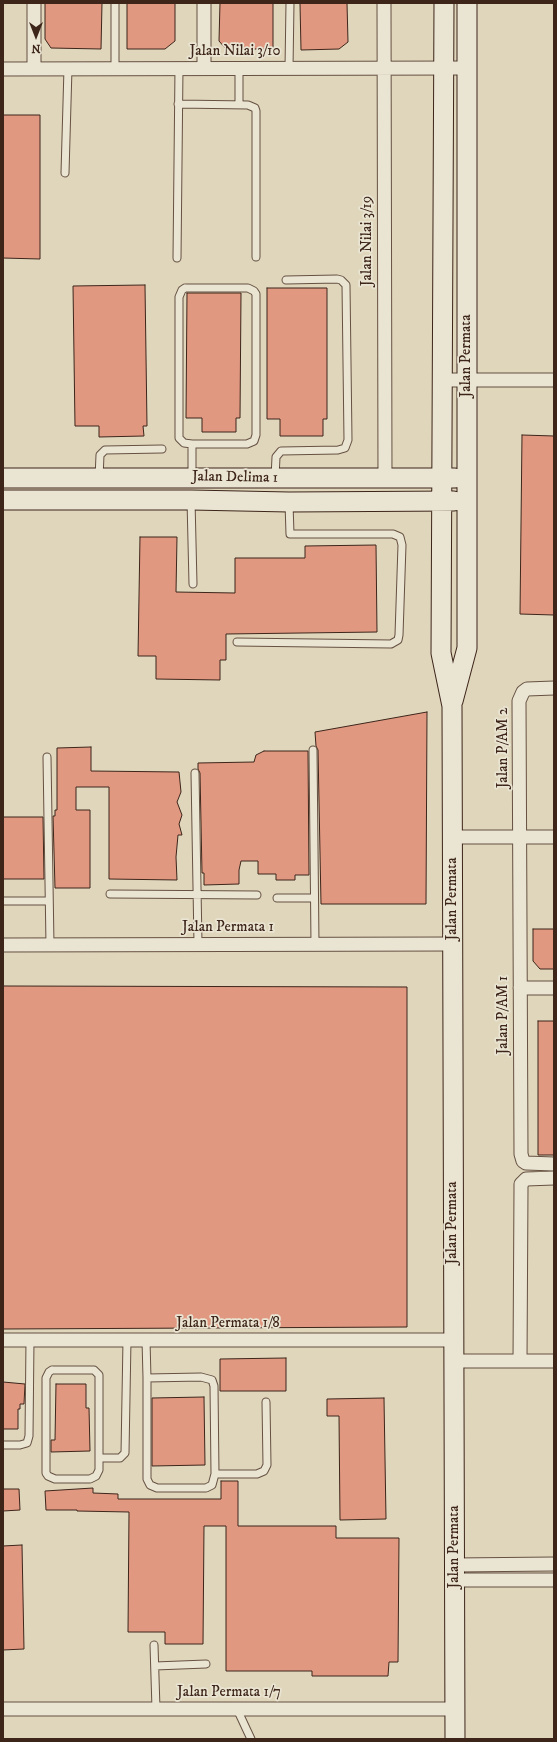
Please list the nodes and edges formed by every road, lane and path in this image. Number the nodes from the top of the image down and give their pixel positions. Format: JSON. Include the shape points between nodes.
{"nodes":[{"id":1,"x":34,"y":3,"type":"edge"},
{"id":2,"x":115,"y":3,"type":"edge"},
{"id":3,"x":204,"y":3,"type":"edge"},
{"id":4,"x":290,"y":3,"type":"edge"},
{"id":5,"x":384,"y":3,"type":"edge"},
{"id":6,"x":444,"y":3,"type":"edge"},
{"id":7,"x":467,"y":3,"type":"edge"},
{"id":8,"x":3,"y":68,"type":"edge"},
{"id":9,"x":34,"y":68,"type":"junction"},
{"id":10,"x":68,"y":68,"type":"junction"},
{"id":11,"x":115,"y":68,"type":"junction"},
{"id":12,"x":179,"y":68,"type":"junction"},
{"id":13,"x":204,"y":68,"type":"junction"},
{"id":14,"x":239,"y":68,"type":"junction"},
{"id":15,"x":289,"y":68,"type":"junction"},
{"id":16,"x":384,"y":68,"type":"junction"},
{"id":17,"x":444,"y":68,"type":"junction"},
{"id":18,"x":467,"y":68,"type":"junction"},
{"id":19,"x":178,"y":104,"type":"junction"},
{"id":20,"x":239,"y":105,"type":"junction"},
{"id":21,"x":65,"y":173,"type":"dead end"},
{"id":22,"x":256,"y":257,"type":"dead end"},
{"id":23,"x":177,"y":258,"type":"dead end"},
{"id":24,"x":286,"y":280,"type":"dead end"},
{"id":25,"x":443,"y":380,"type":"junction"},
{"id":26,"x":554,"y":380,"type":"edge"},
{"id":27,"x":467,"y":381,"type":"junction"},
{"id":28,"x":192,"y":444,"type":"junction"},
{"id":29,"x":162,"y":449,"type":"dead end"},
{"id":30,"x":3,"y":478,"type":"edge"},
{"id":31,"x":99,"y":478,"type":"junction"},
{"id":32,"x":192,"y":478,"type":"junction"},
{"id":33,"x":275,"y":478,"type":"junction"},
{"id":34,"x":385,"y":478,"type":"junction"},
{"id":35,"x":443,"y":478,"type":"junction"},
{"id":36,"x":466,"y":478,"type":"junction"},
{"id":37,"x":3,"y":500,"type":"edge"},
{"id":38,"x":191,"y":500,"type":"junction"},
{"id":39,"x":443,"y":501,"type":"junction"},
{"id":40,"x":466,"y":501,"type":"junction"},
{"id":41,"x":289,"y":502,"type":"junction"},
{"id":42,"x":193,"y":584,"type":"dead end"},
{"id":43,"x":237,"y":642,"type":"dead end"},
{"id":44,"x":554,"y":688,"type":"edge"},
{"id":45,"x":452,"y":706,"type":"junction"},
{"id":46,"x":313,"y":750,"type":"dead end"},
{"id":47,"x":47,"y":757,"type":"dead end"},
{"id":48,"x":195,"y":773,"type":"dead end"},
{"id":49,"x":452,"y":836,"type":"junction"},
{"id":50,"x":520,"y":837,"type":"junction"},
{"id":51,"x":554,"y":837,"type":"edge"},
{"id":52,"x":110,"y":894,"type":"dead end"},
{"id":53,"x":197,"y":895,"type":"junction"},
{"id":54,"x":257,"y":895,"type":"dead end"},
{"id":55,"x":277,"y":898,"type":"dead end"},
{"id":56,"x":314,"y":898,"type":"junction"},
{"id":57,"x":3,"y":901,"type":"edge"},
{"id":58,"x":49,"y":901,"type":"junction"},
{"id":59,"x":198,"y":944,"type":"junction"},
{"id":60,"x":315,"y":944,"type":"junction"},
{"id":61,"x":453,"y":944,"type":"junction"},
{"id":62,"x":3,"y":945,"type":"edge"},
{"id":63,"x":50,"y":945,"type":"junction"},
{"id":64,"x":520,"y":988,"type":"junction"},
{"id":65,"x":554,"y":988,"type":"edge"},
{"id":66,"x":554,"y":1164,"type":"edge"},
{"id":67,"x":554,"y":1178,"type":"edge"},
{"id":68,"x":3,"y":1340,"type":"edge"},
{"id":69,"x":30,"y":1340,"type":"junction"},
{"id":70,"x":127,"y":1340,"type":"junction"},
{"id":71,"x":146,"y":1340,"type":"junction"},
{"id":72,"x":454,"y":1340,"type":"junction"},
{"id":73,"x":454,"y":1361,"type":"junction"},
{"id":74,"x":520,"y":1361,"type":"junction"},
{"id":75,"x":554,"y":1361,"type":"edge"},
{"id":76,"x":147,"y":1378,"type":"junction"},
{"id":77,"x":266,"y":1402,"type":"dead end"},
{"id":78,"x":3,"y":1445,"type":"edge"},
{"id":79,"x":99,"y":1458,"type":"junction"},
{"id":80,"x":215,"y":1474,"type":"junction"},
{"id":81,"x":554,"y":1564,"type":"edge"},
{"id":82,"x":455,"y":1572,"type":"junction"},
{"id":83,"x":554,"y":1580,"type":"edge"},
{"id":84,"x":154,"y":1645,"type":"dead end"},
{"id":85,"x":206,"y":1664,"type":"dead end"},
{"id":86,"x":155,"y":1666,"type":"junction"},
{"id":87,"x":3,"y":1709,"type":"edge"},
{"id":88,"x":156,"y":1709,"type":"junction"},
{"id":89,"x":236,"y":1709,"type":"junction"},
{"id":90,"x":455,"y":1709,"type":"junction"},
{"id":91,"x":251,"y":1739,"type":"edge"},
{"id":92,"x":455,"y":1739,"type":"edge"}],
"edges":[{"from":1,"to":9,"type":"street"},
{"from":2,"to":11,"type":"lane"},
{"from":3,"to":13,"type":"street"},
{"from":4,"to":15,"type":"lane"},
{"from":5,"to":16,"type":"street","name":"Jalan Nilai 3/19"},
{"from":6,"to":17,"type":"street","name":"Jalan Permata"},
{"from":7,"to":18,"type":"street","name":"Jalan Permata"},
{"from":8,"to":9,"type":"street","name":"Jalan Nilai 3/10"},
{"from":9,"to":10,"type":"street","name":"Jalan Nilai 3/10"},
{"from":10,"to":11,"type":"street","name":"Jalan Nilai 3/10"},
{"from":10,"to":21,"type":"lane"},
{"from":11,"to":12,"type":"street","name":"Jalan Nilai 3/10"},
{"from":12,"to":13,"type":"street","name":"Jalan Nilai 3/10"},
{"from":12,"to":19,"type":"lane"},
{"from":13,"to":14,"type":"street","name":"Jalan Nilai 3/10"},
{"from":14,"to":15,"type":"street","name":"Jalan Nilai 3/10"},
{"from":14,"to":20,"type":"lane"},
{"from":15,"to":16,"type":"street","name":"Jalan Nilai 3/10"},
{"from":16,"to":17,"type":"street","name":"Jalan Nilai 3/10"},
{"from":16,"to":34,"type":"street","name":"Jalan Nilai 3/19"},
{"from":17,"to":18,"type":"street","name":"Jalan Nilai 3/10"},
{"from":17,"to":25,"type":"street","name":"Jalan Permata"},
{"from":18,"to":27,"type":"street","name":"Jalan Permata"},
{"from":19,"to":20,"type":"lane"},
{"from":19,"to":23,"type":"lane"},
{"from":20,"to":22,"type":"lane","via":[[252,106],[257,114]]},
{"from":24,"to":33,"type":"lane","via":[[337,279],[346,285],[348,440],[345,448],[338,450],[281,452],[276,457]]},
{"from":25,"to":27,"type":"street"},
{"from":25,"to":35,"type":"street","name":"Jalan Permata"},
{"from":26,"to":27,"type":"street"},
{"from":27,"to":36,"type":"street","name":"Jalan Permata"},
{"from":28,"to":28,"type":"lane","via":[[184,443],[180,438],[180,293],[189,288],[251,289],[257,297],[254,441],[247,444]]},
{"from":28,"to":32,"type":"lane"},
{"from":29,"to":31,"type":"lane","via":[[105,450],[100,454]]},
{"from":30,"to":31,"type":"street","name":"Jalan Delima 1"},
{"from":31,"to":32,"type":"street","name":"Jalan Delima 1"},
{"from":32,"to":33,"type":"street","name":"Jalan Delima 1"},
{"from":33,"to":34,"type":"street","name":"Jalan Delima 1"},
{"from":34,"to":35,"type":"street","name":"Jalan Delima 1"},
{"from":35,"to":36,"type":"street","name":"Jalan Delima 1"},
{"from":35,"to":39,"type":"street","name":"Jalan Permata"},
{"from":36,"to":40,"type":"street","name":"Jalan Permata"},
{"from":37,"to":38,"type":"street","name":"Jalan Delima 1"},
{"from":38,"to":41,"type":"street","name":"Jalan Delima 1"},
{"from":38,"to":42,"type":"lane"},
{"from":39,"to":40,"type":"street","name":"Jalan Delima 1"},
{"from":39,"to":41,"type":"street","name":"Jalan Delima 1"},
{"from":39,"to":45,"type":"street","name":"Jalan Permata","via":[[441,653]]},
{"from":40,"to":45,"type":"street","name":"Jalan Permata","via":[[467,648]]},
{"from":41,"to":43,"type":"lane","via":[[290,534],[393,534],[400,537],[402,545],[398,640],[391,644]]},
{"from":44,"to":50,"type":"street","name":"Jalan P/AM 2","via":[[527,689],[520,696]]},
{"from":45,"to":49,"type":"street","name":"Jalan Permata"},
{"from":46,"to":56,"type":"lane"},
{"from":47,"to":58,"type":"lane"},
{"from":48,"to":53,"type":"lane"},
{"from":49,"to":50,"type":"street"},
{"from":49,"to":61,"type":"street","name":"Jalan Permata"},
{"from":50,"to":51,"type":"street"},
{"from":50,"to":64,"type":"street","name":"Jalan P/AM 1"},
{"from":52,"to":53,"type":"lane"},
{"from":53,"to":54,"type":"lane"},
{"from":53,"to":59,"type":"lane"},
{"from":55,"to":56,"type":"lane"},
{"from":56,"to":60,"type":"lane"},
{"from":57,"to":58,"type":"lane"},
{"from":58,"to":63,"type":"lane"},
{"from":59,"to":60,"type":"street","name":"Jalan Permata 1"},
{"from":59,"to":63,"type":"street","name":"Jalan Permata 1"},
{"from":60,"to":61,"type":"street","name":"Jalan Permata 1"},
{"from":61,"to":72,"type":"street","name":"Jalan Permata"},
{"from":62,"to":63,"type":"street","name":"Jalan Permata 1"},
{"from":64,"to":65,"type":"street"},
{"from":64,"to":66,"type":"street","name":"Jalan P/AM 1","via":[[521,1158],[530,1164]]},
{"from":67,"to":74,"type":"street","via":[[526,1179],[521,1184]]},
{"from":68,"to":69,"type":"street","name":"Jalan Permata 1/8"},
{"from":69,"to":70,"type":"street","name":"Jalan Permata 1/8"},
{"from":69,"to":78,"type":"lane","via":[[30,1436],[27,1443]]},
{"from":70,"to":71,"type":"street","name":"Jalan Permata 1/8"},
{"from":70,"to":79,"type":"lane","via":[[125,1453],[120,1458]]},
{"from":71,"to":72,"type":"street","name":"Jalan Permata 1/8"},
{"from":71,"to":76,"type":"lane"},
{"from":72,"to":73,"type":"street","name":"Jalan Permata"},
{"from":73,"to":74,"type":"street"},
{"from":73,"to":82,"type":"street","name":"Jalan Permata"},
{"from":74,"to":75,"type":"street"},
{"from":76,"to":80,"type":"lane","via":[[201,1377],[212,1380]]},
{"from":76,"to":80,"type":"lane","via":[[147,1479],[150,1485],[157,1488],[206,1488],[212,1485]]},
{"from":77,"to":80,"type":"lane","via":[[267,1465],[264,1472]]},
{"from":79,"to":79,"type":"lane","via":[[99,1470],[96,1476],[90,1479],[55,1479],[46,1473],[46,1378],[52,1370],[94,1370],[99,1375]]},
{"from":81,"to":82,"type":"street"},
{"from":82,"to":83,"type":"street"},
{"from":82,"to":90,"type":"street","name":"Jalan Permata"},
{"from":84,"to":86,"type":"lane"},
{"from":85,"to":86,"type":"lane"},
{"from":86,"to":88,"type":"lane"},
{"from":87,"to":88,"type":"street","name":"Jalan Permata 1/7"},
{"from":88,"to":89,"type":"street","name":"Jalan Permata 1/7"},
{"from":89,"to":90,"type":"street","name":"Jalan Permata 1/7"},
{"from":89,"to":91,"type":"lane"},
{"from":90,"to":92,"type":"street","name":"Jalan Permata"}]}
